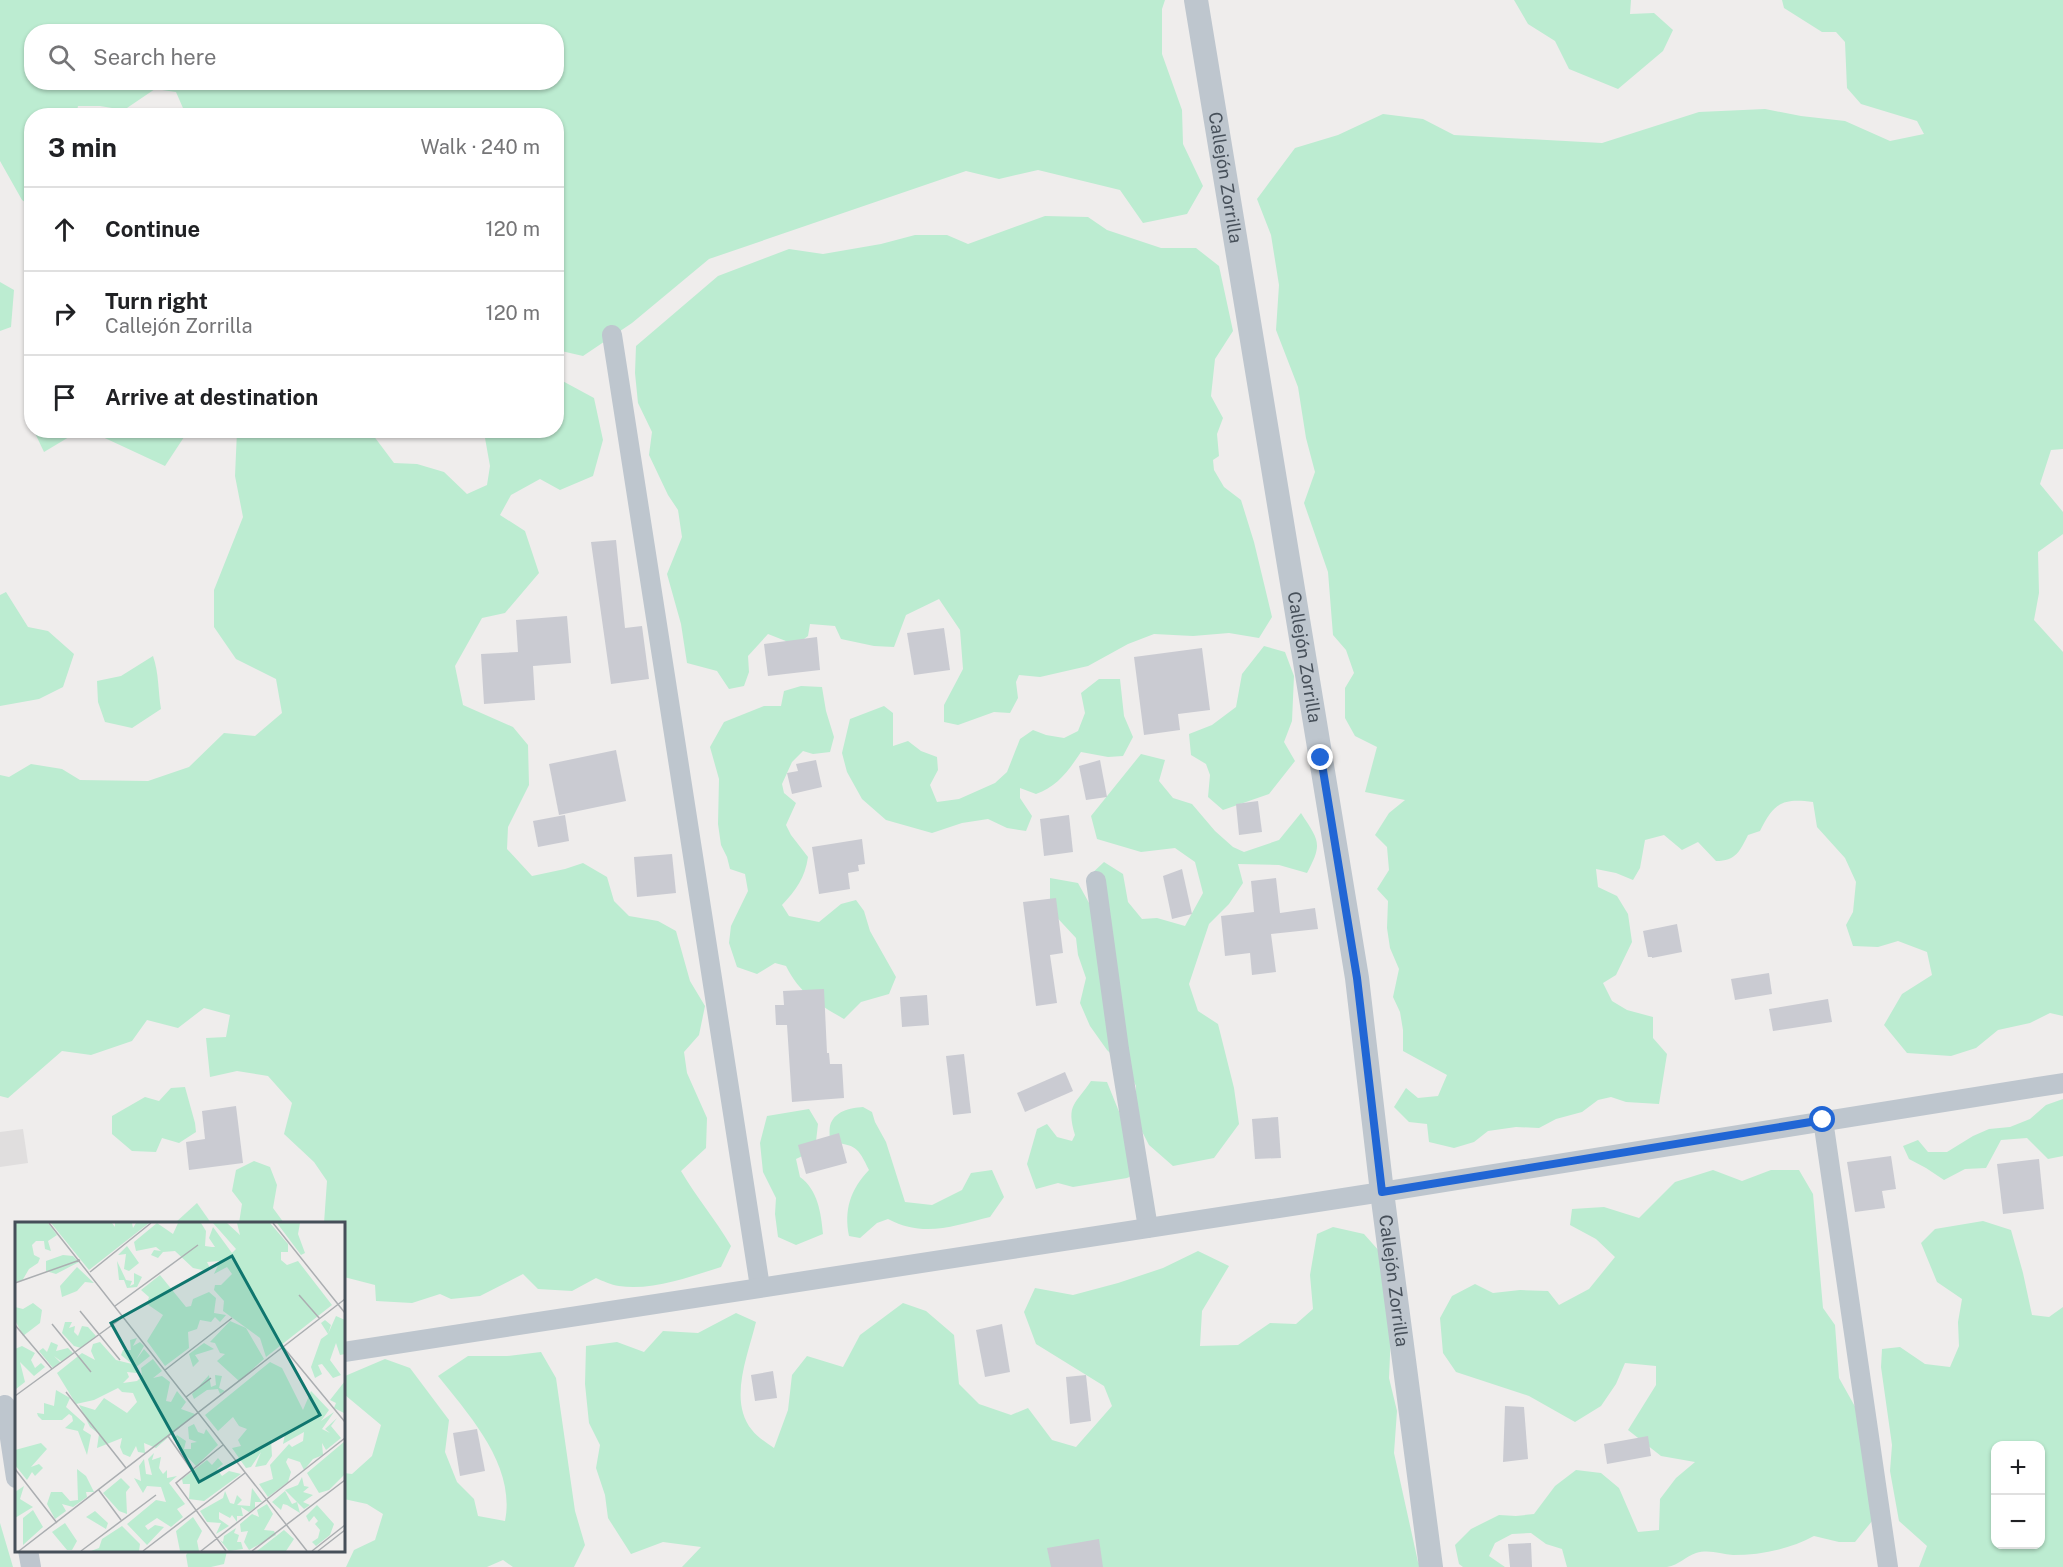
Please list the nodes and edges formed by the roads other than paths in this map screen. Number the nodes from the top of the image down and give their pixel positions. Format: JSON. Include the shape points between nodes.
{"nodes":[{"id":1,"x":1196,"y":0,"type":"edge"},
{"id":2,"x":612,"y":335,"type":"dead end"},
{"id":3,"x":1096,"y":881,"type":"dead end"},
{"id":4,"x":2063,"y":1083,"type":"edge"},
{"id":5,"x":1823,"y":1120,"type":"junction"},
{"id":6,"x":1382,"y":1192,"type":"junction"},
{"id":7,"x":1148,"y":1228,"type":"junction"},
{"id":8,"x":760,"y":1287,"type":"junction"},
{"id":9,"x":345,"y":1352,"type":"edge"},
{"id":10,"x":7,"y":1405,"type":"edge"},
{"id":11,"x":15,"y":1470,"type":"edge"},
{"id":12,"x":28,"y":1552,"type":"edge"},
{"id":13,"x":31,"y":1567,"type":"edge"},
{"id":14,"x":1431,"y":1567,"type":"edge"},
{"id":15,"x":1888,"y":1567,"type":"edge"}],
"edges":[{"from":1,"to":6,"type":"street","name":"Callejón Zorrilla","via":[[1357,978]]},
{"from":2,"to":8,"type":"street"},
{"from":3,"to":7,"type":"street"},
{"from":4,"to":5,"type":"street"},
{"from":5,"to":6,"type":"street"},
{"from":5,"to":15,"type":"street"},
{"from":6,"to":7,"type":"street"},
{"from":6,"to":14,"type":"street","name":"Callejón Zorrilla"},
{"from":7,"to":8,"type":"street"},
{"from":8,"to":9,"type":"street"},
{"from":10,"to":11,"type":"street"},
{"from":12,"to":13,"type":"street"}]}
